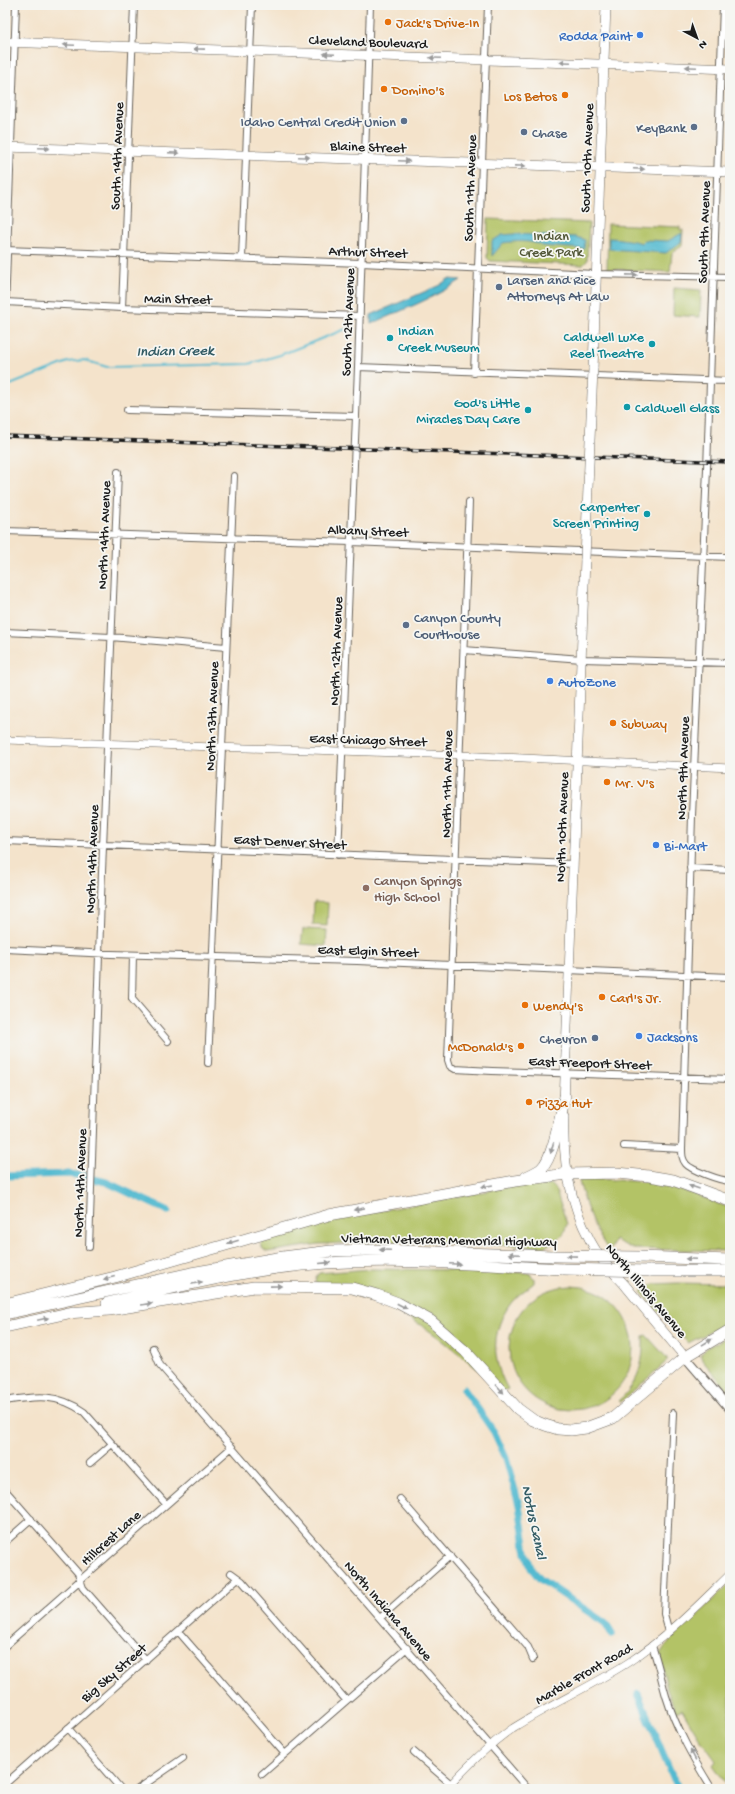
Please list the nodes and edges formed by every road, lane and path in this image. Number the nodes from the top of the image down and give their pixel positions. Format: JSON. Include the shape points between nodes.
{"nodes":[{"id":1,"x":16,"y":5,"type":"edge"},
{"id":2,"x":134,"y":5,"type":"edge"},
{"id":3,"x":252,"y":5,"type":"edge"},
{"id":4,"x":370,"y":5,"type":"edge"},
{"id":5,"x":488,"y":5,"type":"edge"},
{"id":6,"x":606,"y":5,"type":"edge"},
{"id":7,"x":723,"y":5,"type":"edge"},
{"id":8,"x":5,"y":42,"type":"edge"},
{"id":9,"x":15,"y":42,"type":"junction"},
{"id":10,"x":132,"y":48,"type":"junction"},
{"id":11,"x":250,"y":51,"type":"junction"},
{"id":12,"x":368,"y":56,"type":"junction"},
{"id":13,"x":485,"y":60,"type":"junction"},
{"id":14,"x":604,"y":64,"type":"junction"},
{"id":15,"x":725,"y":68,"type":"edge"},
{"id":16,"x":8,"y":147,"type":"edge"},
{"id":17,"x":129,"y":151,"type":"junction"},
{"id":18,"x":246,"y":156,"type":"junction"},
{"id":19,"x":365,"y":160,"type":"junction"},
{"id":20,"x":482,"y":165,"type":"junction"},
{"id":21,"x":600,"y":167,"type":"junction"},
{"id":22,"x":717,"y":172,"type":"junction"},
{"id":23,"x":730,"y":172,"type":"edge"},
{"id":24,"x":6,"y":250,"type":"edge"},
{"id":25,"x":124,"y":255,"type":"junction"},
{"id":26,"x":242,"y":258,"type":"junction"},
{"id":27,"x":361,"y":263,"type":"junction"},
{"id":28,"x":478,"y":268,"type":"junction"},
{"id":29,"x":595,"y":274,"type":"junction"},
{"id":30,"x":713,"y":276,"type":"junction"},
{"id":31,"x":730,"y":277,"type":"edge"},
{"id":32,"x":5,"y":302,"type":"edge"},
{"id":33,"x":122,"y":308,"type":"junction"},
{"id":34,"x":5,"y":311,"type":"edge"},
{"id":35,"x":360,"y":316,"type":"junction"},
{"id":36,"x":358,"y":367,"type":"junction"},
{"id":37,"x":474,"y":373,"type":"junction"},
{"id":38,"x":709,"y":381,"type":"junction"},
{"id":39,"x":730,"y":382,"type":"edge"},
{"id":40,"x":127,"y":410,"type":"dead end"},
{"id":41,"x":355,"y":416,"type":"junction"},
{"id":42,"x":354,"y":449,"type":"joint"},
{"id":43,"x":707,"y":461,"type":"joint"},
{"id":44,"x":118,"y":472,"type":"dead end"},
{"id":45,"x":234,"y":476,"type":"dead end"},
{"id":46,"x":588,"y":480,"type":"joint"},
{"id":47,"x":469,"y":502,"type":"dead end"},
{"id":48,"x":5,"y":531,"type":"edge"},
{"id":49,"x":115,"y":534,"type":"junction"},
{"id":50,"x":231,"y":538,"type":"junction"},
{"id":51,"x":351,"y":542,"type":"junction"},
{"id":52,"x":467,"y":546,"type":"junction"},
{"id":53,"x":702,"y":556,"type":"junction"},
{"id":54,"x":730,"y":557,"type":"edge"},
{"id":55,"x":5,"y":632,"type":"edge"},
{"id":56,"x":111,"y":636,"type":"junction"},
{"id":57,"x":226,"y":647,"type":"junction"},
{"id":58,"x":464,"y":650,"type":"junction"},
{"id":59,"x":582,"y":659,"type":"junction"},
{"id":60,"x":698,"y":662,"type":"junction"},
{"id":61,"x":730,"y":663,"type":"edge"},
{"id":62,"x":5,"y":740,"type":"edge"},
{"id":63,"x":108,"y":744,"type":"junction"},
{"id":64,"x":222,"y":748,"type":"junction"},
{"id":65,"x":343,"y":752,"type":"junction"},
{"id":66,"x":459,"y":755,"type":"junction"},
{"id":67,"x":578,"y":760,"type":"junction"},
{"id":68,"x":694,"y":766,"type":"junction"},
{"id":69,"x":730,"y":768,"type":"edge"},
{"id":70,"x":5,"y":841,"type":"edge"},
{"id":71,"x":103,"y":845,"type":"junction"},
{"id":72,"x":218,"y":850,"type":"junction"},
{"id":73,"x":338,"y":855,"type":"junction"},
{"id":74,"x":456,"y":860,"type":"junction"},
{"id":75,"x":574,"y":864,"type":"junction"},
{"id":76,"x":690,"y":868,"type":"junction"},
{"id":77,"x":730,"y":870,"type":"edge"},
{"id":78,"x":5,"y":949,"type":"edge"},
{"id":79,"x":100,"y":953,"type":"junction"},
{"id":80,"x":133,"y":955,"type":"junction"},
{"id":81,"x":213,"y":957,"type":"junction"},
{"id":82,"x":452,"y":965,"type":"junction"},
{"id":83,"x":570,"y":970,"type":"junction"},
{"id":84,"x":687,"y":975,"type":"junction"},
{"id":85,"x":730,"y":977,"type":"edge"},
{"id":86,"x":168,"y":1041,"type":"dead end"},
{"id":87,"x":208,"y":1063,"type":"dead end"},
{"id":88,"x":450,"y":1066,"type":"joint"},
{"id":89,"x":566,"y":1074,"type":"junction"},
{"id":90,"x":684,"y":1078,"type":"junction"},
{"id":91,"x":730,"y":1079,"type":"edge"},
{"id":92,"x":565,"y":1097,"type":"junction"},
{"id":93,"x":624,"y":1146,"type":"dead end"},
{"id":94,"x":682,"y":1149,"type":"junction"},
{"id":95,"x":567,"y":1174,"type":"junction"},
{"id":96,"x":514,"y":1181,"type":"junction"},
{"id":97,"x":730,"y":1182,"type":"edge"},
{"id":98,"x":730,"y":1201,"type":"edge"},
{"id":99,"x":90,"y":1247,"type":"dead end"},
{"id":100,"x":730,"y":1260,"type":"edge"},
{"id":101,"x":730,"y":1271,"type":"edge"},
{"id":102,"x":5,"y":1304,"type":"edge"},
{"id":103,"x":5,"y":1314,"type":"edge"},
{"id":104,"x":67,"y":1314,"type":"junction"},
{"id":105,"x":5,"y":1327,"type":"edge"},
{"id":106,"x":730,"y":1330,"type":"edge"},
{"id":107,"x":153,"y":1348,"type":"dead end"},
{"id":108,"x":685,"y":1357,"type":"junction"},
{"id":109,"x":5,"y":1401,"type":"edge"},
{"id":110,"x":730,"y":1409,"type":"edge"},
{"id":111,"x":673,"y":1413,"type":"dead end"},
{"id":112,"x":112,"y":1444,"type":"junction"},
{"id":113,"x":232,"y":1447,"type":"junction"},
{"id":114,"x":90,"y":1463,"type":"dead end"},
{"id":115,"x":5,"y":1490,"type":"edge"},
{"id":116,"x":400,"y":1499,"type":"dead end"},
{"id":117,"x":166,"y":1504,"type":"junction"},
{"id":118,"x":31,"y":1519,"type":"junction"},
{"id":119,"x":5,"y":1542,"type":"edge"},
{"id":120,"x":450,"y":1556,"type":"junction"},
{"id":121,"x":231,"y":1573,"type":"dead end"},
{"id":122,"x":730,"y":1574,"type":"edge"},
{"id":123,"x":238,"y":1578,"type":"junction"},
{"id":124,"x":80,"y":1580,"type":"junction"},
{"id":125,"x":380,"y":1618,"type":"junction"},
{"id":126,"x":178,"y":1631,"type":"junction"},
{"id":127,"x":669,"y":1632,"type":"junction"},
{"id":128,"x":5,"y":1646,"type":"edge"},
{"id":129,"x":652,"y":1646,"type":"junction"},
{"id":130,"x":407,"y":1648,"type":"junction"},
{"id":131,"x":533,"y":1659,"type":"dead end"},
{"id":132,"x":146,"y":1660,"type":"junction"},
{"id":133,"x":346,"y":1700,"type":"junction"},
{"id":134,"x":68,"y":1728,"type":"junction"},
{"id":135,"x":491,"y":1745,"type":"junction"},
{"id":136,"x":414,"y":1752,"type":"dead end"},
{"id":137,"x":285,"y":1754,"type":"junction"},
{"id":138,"x":183,"y":1758,"type":"dead end"},
{"id":139,"x":262,"y":1774,"type":"dead end"},
{"id":140,"x":5,"y":1784,"type":"edge"},
{"id":141,"x":448,"y":1786,"type":"edge"},
{"id":142,"x":121,"y":1789,"type":"edge"},
{"id":143,"x":138,"y":1789,"type":"edge"},
{"id":144,"x":528,"y":1789,"type":"edge"},
{"id":145,"x":712,"y":1789,"type":"edge"}],
"edges":[{"from":1,"to":9,"type":"street"},
{"from":2,"to":10,"type":"street","name":"South 14th Avenue"},
{"from":3,"to":11,"type":"street"},
{"from":4,"to":12,"type":"street","name":"South 12th Avenue"},
{"from":5,"to":13,"type":"street","name":"South 11th Avenue"},
{"from":6,"to":14,"type":"main road","name":"South 10th Avenue"},
{"from":7,"to":15,"type":"street","name":"South 9th Avenue"},
{"from":8,"to":9,"type":"main road","name":"Cleveland Boulevard"},
{"from":10,"to":9,"type":"main road","name":"Cleveland Boulevard","one_way":true},
{"from":9,"to":16,"type":"street"},
{"from":11,"to":10,"type":"main road","name":"Cleveland Boulevard","one_way":true},
{"from":10,"to":17,"type":"street","name":"South 14th Avenue"},
{"from":12,"to":11,"type":"main road","name":"Cleveland Boulevard","one_way":true},
{"from":11,"to":18,"type":"street"},
{"from":13,"to":12,"type":"main road","name":"Cleveland Boulevard","one_way":true},
{"from":12,"to":19,"type":"street","name":"South 12th Avenue"},
{"from":14,"to":13,"type":"main road","name":"Cleveland Boulevard","one_way":true},
{"from":13,"to":20,"type":"street","name":"South 11th Avenue"},
{"from":15,"to":14,"type":"main road","name":"Cleveland Boulevard","one_way":true},
{"from":14,"to":21,"type":"main road","name":"South 10th Avenue"},
{"from":15,"to":22,"type":"street","name":"South 9th Avenue"},
{"from":16,"to":17,"type":"main road","name":"Blaine Street","one_way":true},
{"from":16,"to":24,"type":"street"},
{"from":17,"to":18,"type":"main road","name":"Blaine Street","one_way":true},
{"from":17,"to":25,"type":"street","name":"South 14th Avenue"},
{"from":18,"to":19,"type":"main road","name":"Blaine Street","one_way":true},
{"from":18,"to":26,"type":"street"},
{"from":19,"to":20,"type":"main road","name":"Blaine Street","one_way":true},
{"from":19,"to":27,"type":"street","name":"South 12th Avenue"},
{"from":20,"to":21,"type":"main road","name":"Blaine Street","one_way":true},
{"from":20,"to":28,"type":"street","name":"South 11th Avenue"},
{"from":21,"to":22,"type":"main road","name":"Blaine Street","one_way":true},
{"from":21,"to":29,"type":"main road","name":"South 10th Avenue"},
{"from":22,"to":23,"type":"main road","name":"Blaine Street"},
{"from":22,"to":30,"type":"street","name":"South 9th Avenue"},
{"from":24,"to":25,"type":"street","name":"Arthur Street"},
{"from":24,"to":32,"type":"street"},
{"from":25,"to":26,"type":"street","name":"Arthur Street"},
{"from":25,"to":33,"type":"street","name":"South 14th Avenue"},
{"from":26,"to":27,"type":"street","name":"Arthur Street"},
{"from":27,"to":28,"type":"street","name":"Arthur Street"},
{"from":27,"to":35,"type":"street","name":"South 12th Avenue"},
{"from":28,"to":29,"type":"street","name":"Arthur Street"},
{"from":28,"to":37,"type":"street","name":"South 11th Avenue"},
{"from":29,"to":30,"type":"street","name":"Arthur Street","one_way":true},
{"from":29,"to":46,"type":"main road","name":"South 10th Avenue","bridge":true},
{"from":30,"to":31,"type":"street","name":"Arthur Street"},
{"from":30,"to":38,"type":"street","name":"South 9th Avenue"},
{"from":32,"to":33,"type":"street","name":"Main Street"},
{"from":32,"to":34,"type":"street"},
{"from":33,"to":35,"type":"street","name":"Main Street"},
{"from":35,"to":36,"type":"street","name":"South 12th Avenue"},
{"from":36,"to":37,"type":"street"},
{"from":36,"to":41,"type":"street","name":"South 12th Avenue"},
{"from":37,"to":38,"type":"street"},
{"from":38,"to":39,"type":"street"},
{"from":38,"to":43,"type":"street","name":"South 9th Avenue"},
{"from":40,"to":41,"type":"street"},
{"from":41,"to":42,"type":"street","name":"South 12th Avenue"},
{"from":42,"to":51,"type":"street","name":"North 12th Avenue"},
{"from":43,"to":53,"type":"street","name":"North 9th Avenue"},
{"from":44,"to":49,"type":"street","name":"North 14th Avenue"},
{"from":45,"to":50,"type":"street","name":"North 13th Avenue"},
{"from":46,"to":59,"type":"main road","name":"North 10th Avenue","bridge":true},
{"from":47,"to":52,"type":"street","name":"North 11th Avenue"},
{"from":48,"to":49,"type":"street","name":"Albany Street"},
{"from":49,"to":50,"type":"street","name":"Albany Street"},
{"from":49,"to":56,"type":"street","name":"North 14th Avenue"},
{"from":50,"to":51,"type":"street","name":"Albany Street"},
{"from":50,"to":57,"type":"street","name":"North 13th Avenue"},
{"from":51,"to":52,"type":"street","name":"Albany Street"},
{"from":51,"to":65,"type":"street","name":"North 12th Avenue"},
{"from":52,"to":53,"type":"street","name":"Albany Street"},
{"from":52,"to":58,"type":"street","name":"North 11th Avenue"},
{"from":53,"to":54,"type":"street","name":"Albany Street"},
{"from":53,"to":60,"type":"street","name":"North 9th Avenue"},
{"from":55,"to":56,"type":"street"},
{"from":56,"to":57,"type":"street"},
{"from":56,"to":63,"type":"street","name":"North 14th Avenue"},
{"from":57,"to":64,"type":"street","name":"North 13th Avenue"},
{"from":58,"to":59,"type":"street"},
{"from":58,"to":66,"type":"street","name":"North 11th Avenue"},
{"from":59,"to":60,"type":"street"},
{"from":59,"to":67,"type":"main road","name":"North 10th Avenue"},
{"from":60,"to":61,"type":"street"},
{"from":60,"to":68,"type":"street","name":"North 9th Avenue"},
{"from":62,"to":63,"type":"street","name":"East Chicago Street"},
{"from":63,"to":64,"type":"street","name":"East Chicago Street"},
{"from":63,"to":71,"type":"street","name":"North 14th Avenue"},
{"from":64,"to":65,"type":"street","name":"East Chicago Street"},
{"from":64,"to":72,"type":"street","name":"North 13th Avenue"},
{"from":65,"to":66,"type":"street","name":"East Chicago Street"},
{"from":65,"to":73,"type":"street","name":"North 12th Avenue"},
{"from":66,"to":67,"type":"street","name":"East Chicago Street"},
{"from":66,"to":74,"type":"street","name":"North 11th Avenue"},
{"from":67,"to":68,"type":"street","name":"East Chicago Street"},
{"from":67,"to":75,"type":"main road","name":"North 10th Avenue"},
{"from":68,"to":69,"type":"street","name":"East Chicago Street"},
{"from":68,"to":76,"type":"street","name":"North 9th Avenue"},
{"from":70,"to":71,"type":"street","name":"East Denver Street"},
{"from":71,"to":72,"type":"street","name":"East Denver Street"},
{"from":71,"to":79,"type":"street","name":"North 14th Avenue"},
{"from":72,"to":73,"type":"street","name":"East Denver Street"},
{"from":72,"to":81,"type":"street","name":"North 13th Avenue"},
{"from":73,"to":74,"type":"street","name":"East Denver Street"},
{"from":74,"to":75,"type":"street","name":"East Denver Street"},
{"from":74,"to":82,"type":"street","name":"North 11th Avenue"},
{"from":75,"to":83,"type":"main road","name":"North 10th Avenue"},
{"from":76,"to":77,"type":"street"},
{"from":76,"to":84,"type":"street","name":"North 9th Avenue"},
{"from":78,"to":79,"type":"street","name":"East Elgin Street"},
{"from":79,"to":80,"type":"street","name":"East Elgin Street"},
{"from":79,"to":99,"type":"street","name":"North 14th Avenue"},
{"from":80,"to":81,"type":"street","name":"East Elgin Street"},
{"from":80,"to":86,"type":"street","via":[[132,999]]},
{"from":81,"to":82,"type":"street","name":"East Elgin Street"},
{"from":81,"to":87,"type":"street","name":"North 13th Avenue"},
{"from":82,"to":83,"type":"street","name":"East Elgin Street"},
{"from":82,"to":88,"type":"street","name":"North 11th Avenue","via":[[448,1060]]},
{"from":83,"to":84,"type":"street","name":"East Elgin Street"},
{"from":83,"to":89,"type":"main road","name":"North 10th Avenue"},
{"from":84,"to":85,"type":"street","name":"East Elgin Street"},
{"from":84,"to":90,"type":"street","name":"North 9th Avenue"},
{"from":88,"to":89,"type":"street","name":"East Freeport Street","via":[[456,1069]]},
{"from":89,"to":90,"type":"street","name":"East Freeport Street"},
{"from":89,"to":92,"type":"main road","name":"North 10th Avenue"},
{"from":90,"to":91,"type":"street","name":"East Freeport Street"},
{"from":90,"to":94,"type":"street","name":"North 9th Avenue"},
{"from":92,"to":95,"type":"main road","name":"North 10th Avenue","via":[[563,1140]]},
{"from":92,"to":96,"type":"highway","one_way":true,"via":[[546,1162],[538,1171]]},
{"from":93,"to":94,"type":"street"},
{"from":94,"to":97,"type":"street","via":[[682,1158],[686,1165]]},
{"from":95,"to":96,"type":"highway"},
{"from":98,"to":95,"type":"highway","one_way":true,"via":[[673,1180],[649,1176],[617,1173]]},
{"from":95,"to":108,"type":"main road","name":"North Illinois Avenue","via":[[578,1214],[599,1256]]},
{"from":96,"to":102,"type":"highway","one_way":true,"via":[[329,1215],[115,1277]]},
{"from":100,"to":103,"type":"highway","name":"Vietnam Veterans Memorial Highway","one_way":true,"bridge":true,"via":[[378,1250],[331,1251],[214,1268]]},
{"from":104,"to":101,"type":"highway","name":"Vietnam Veterans Memorial Highway","one_way":true,"bridge":true,"via":[[200,1282],[303,1265],[348,1262]]},
{"from":105,"to":104,"type":"highway","name":"Vietnam Veterans Memorial Highway","one_way":true},
{"from":104,"to":108,"type":"highway","one_way":true,"via":[[254,1287],[352,1288],[398,1303],[431,1321],[466,1352],[518,1409],[545,1425],[570,1430],[586,1428],[613,1418]]},
{"from":108,"to":106,"type":"highway","one_way":true},
{"from":107,"to":113,"type":"street","name":"North Indiana Avenue","via":[[158,1362]]},
{"from":108,"to":110,"type":"main road","name":"North Illinois Avenue"},
{"from":109,"to":112,"type":"street","via":[[35,1396],[57,1398],[74,1404]]},
{"from":111,"to":127,"type":"street","via":[[664,1614]]},
{"from":112,"to":114,"type":"street"},
{"from":112,"to":117,"type":"street"},
{"from":113,"to":117,"type":"street","name":"Hillcrest Lane"},
{"from":113,"to":125,"type":"street","name":"North Indiana Avenue"},
{"from":115,"to":118,"type":"street"},
{"from":116,"to":120,"type":"street"},
{"from":117,"to":124,"type":"street","name":"Hillcrest Lane"},
{"from":118,"to":119,"type":"street"},
{"from":118,"to":124,"type":"street","via":[[78,1573]]},
{"from":120,"to":125,"type":"street"},
{"from":120,"to":131,"type":"street","via":[[528,1647]]},
{"from":121,"to":123,"type":"street"},
{"from":122,"to":127,"type":"street","name":"Marble Front Road"},
{"from":123,"to":126,"type":"street","name":"Big Sky Street"},
{"from":123,"to":133,"type":"street"},
{"from":124,"to":128,"type":"street","name":"Hillcrest Lane"},
{"from":124,"to":132,"type":"street","via":[[82,1588]]},
{"from":125,"to":130,"type":"street","name":"North Indiana Avenue"},
{"from":126,"to":132,"type":"street","name":"Big Sky Street"},
{"from":126,"to":137,"type":"street"},
{"from":127,"to":129,"type":"street","name":"Marble Front Road"},
{"from":129,"to":135,"type":"street","name":"Marble Front Road","via":[[613,1672],[514,1728]]},
{"from":145,"to":129,"type":"street","one_way":true,"via":[[676,1720]]},
{"from":130,"to":133,"type":"street"},
{"from":130,"to":135,"type":"street","name":"North Indiana Avenue"},
{"from":132,"to":134,"type":"street","name":"Big Sky Street"},
{"from":133,"to":137,"type":"street"},
{"from":134,"to":140,"type":"street","name":"Big Sky Street"},
{"from":134,"to":142,"type":"street"},
{"from":135,"to":141,"type":"street","name":"Marble Front Road"},
{"from":135,"to":144,"type":"street","name":"North Indiana Avenue"},
{"from":136,"to":141,"type":"street"},
{"from":137,"to":139,"type":"street"},
{"from":138,"to":143,"type":"street"}]}
